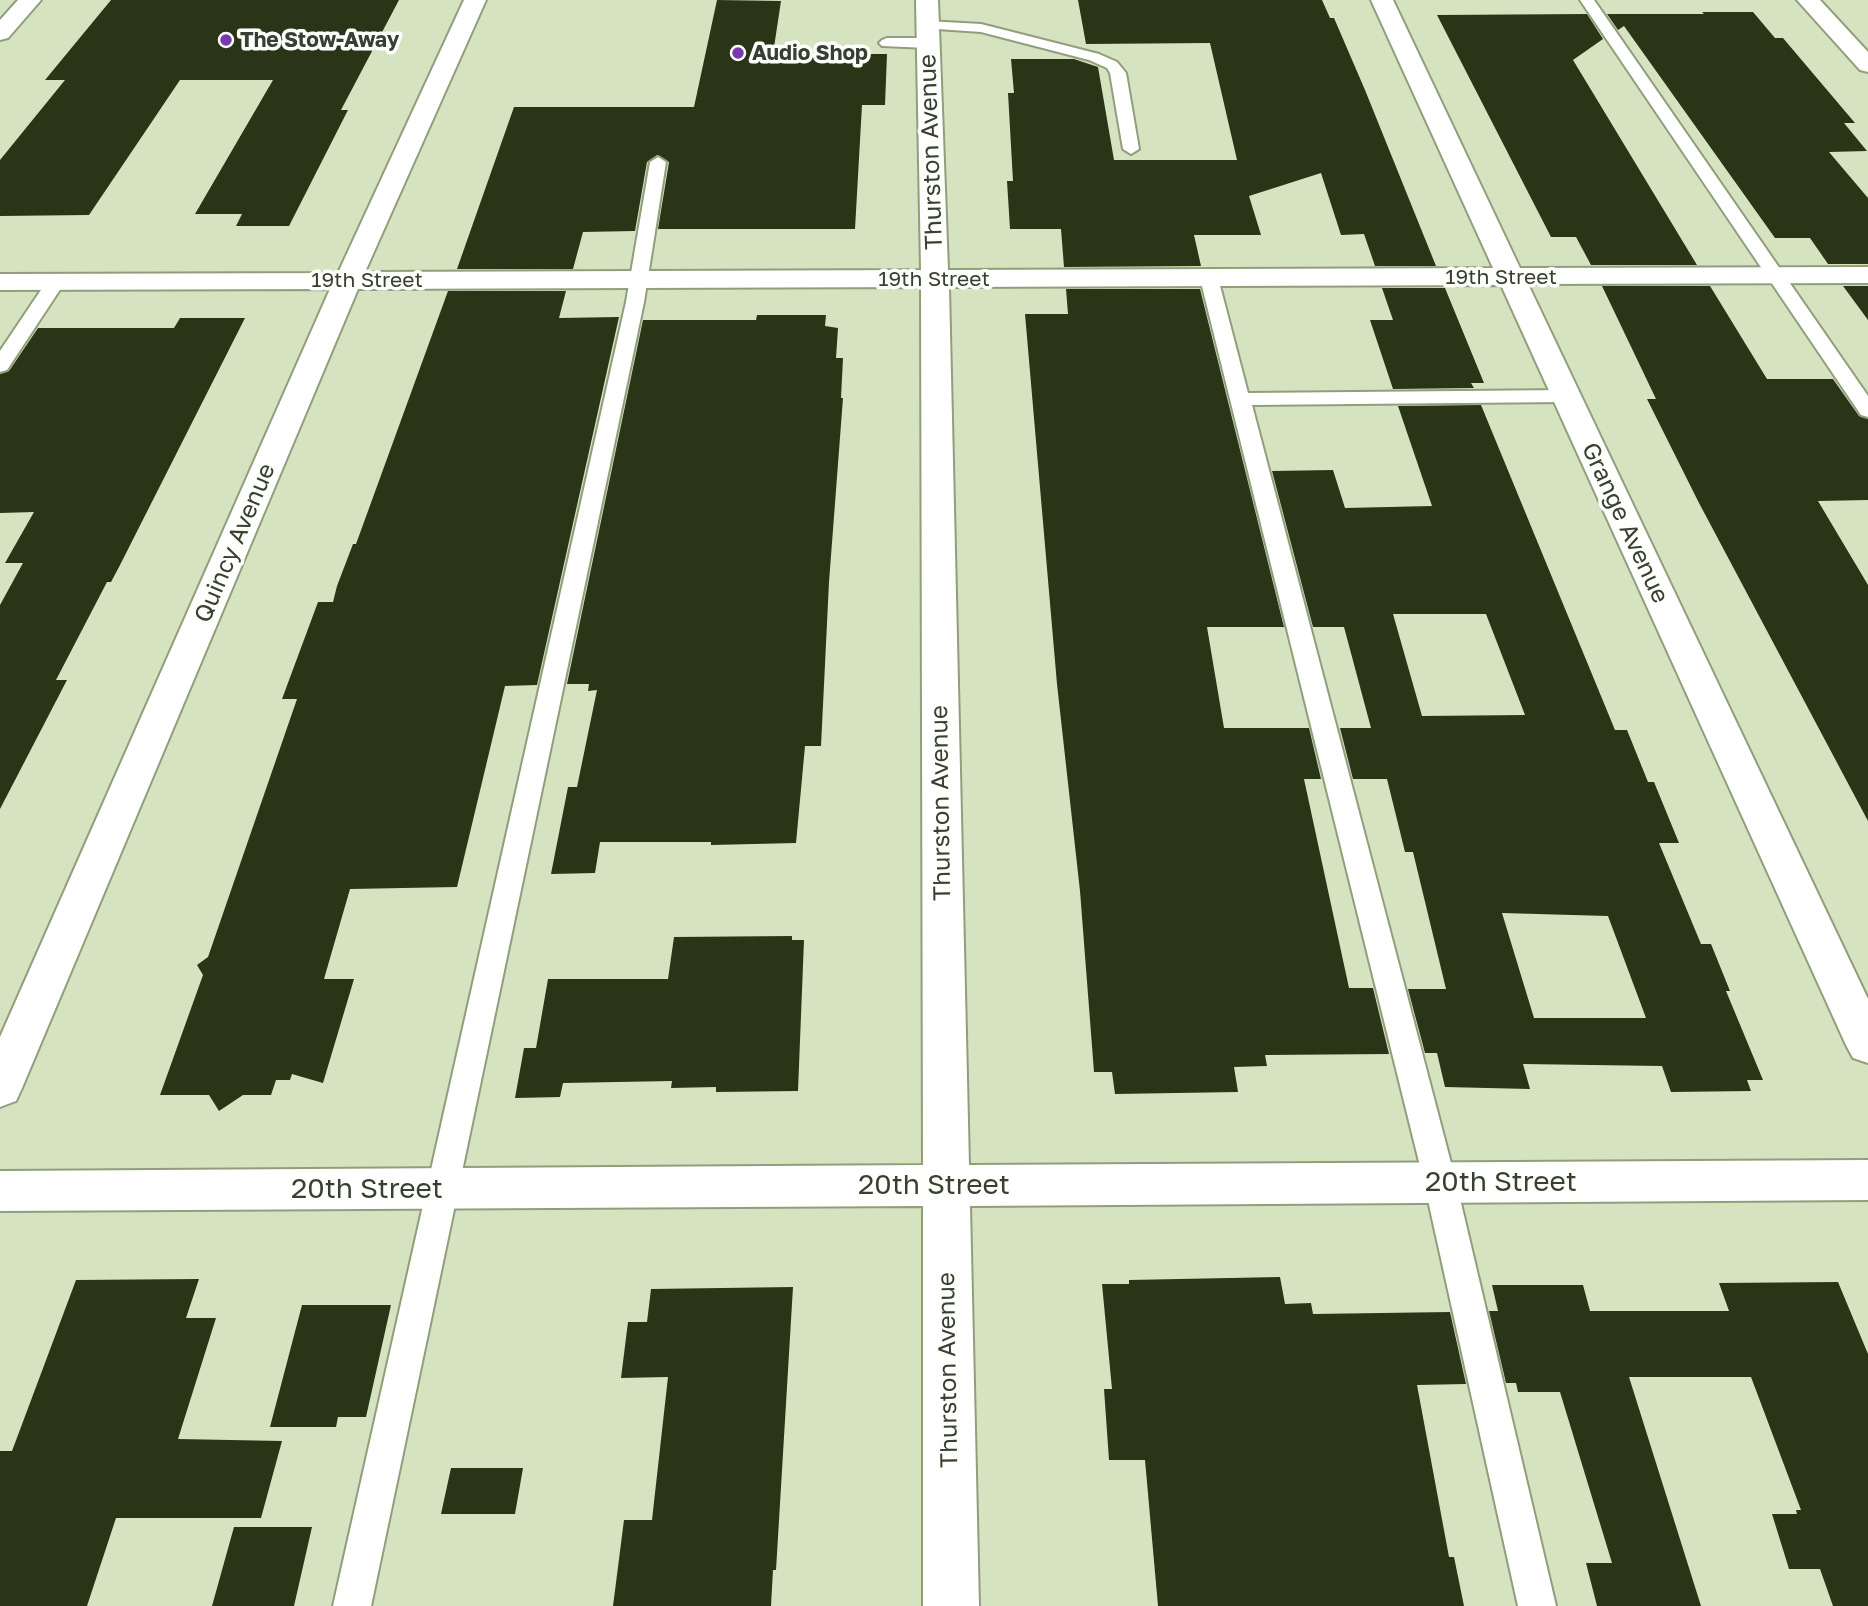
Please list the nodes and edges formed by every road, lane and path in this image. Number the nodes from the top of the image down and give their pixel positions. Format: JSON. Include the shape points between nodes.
{"nodes":[{"id":1,"x":30,"y":0,"type":"edge"},
{"id":2,"x":475,"y":0,"type":"edge"},
{"id":3,"x":1382,"y":0,"type":"edge"},
{"id":4,"x":1587,"y":0,"type":"edge"},
{"id":5,"x":1808,"y":0,"type":"edge"},
{"id":6,"x":928,"y":22,"type":"edge"},
{"id":7,"x":0,"y":33,"type":"edge"},
{"id":8,"x":887,"y":43,"type":"dead end"},
{"id":9,"x":1868,"y":65,"type":"edge"},
{"id":10,"x":1131,"y":149,"type":"dead end"},
{"id":11,"x":658,"y":162,"type":"dead end"},
{"id":12,"x":1868,"y":275,"type":"edge"},
{"id":13,"x":1510,"y":276,"type":"junction"},
{"id":14,"x":1778,"y":276,"type":"junction"},
{"id":15,"x":1209,"y":278,"type":"junction"},
{"id":16,"x":935,"y":279,"type":"junction"},
{"id":17,"x":348,"y":280,"type":"junction"},
{"id":18,"x":640,"y":280,"type":"junction"},
{"id":19,"x":0,"y":282,"type":"edge"},
{"id":20,"x":56,"y":282,"type":"junction"},
{"id":21,"x":0,"y":366,"type":"edge"},
{"id":22,"x":1566,"y":396,"type":"junction"},
{"id":23,"x":1240,"y":400,"type":"junction"},
{"id":24,"x":1868,"y":411,"type":"edge"},
{"id":25,"x":1865,"y":1031,"type":"edge"},
{"id":26,"x":0,"y":1088,"type":"edge"},
{"id":27,"x":1868,"y":1180,"type":"edge"},
{"id":28,"x":1440,"y":1182,"type":"junction"},
{"id":29,"x":946,"y":1185,"type":"junction"},
{"id":30,"x":442,"y":1189,"type":"junction"},
{"id":31,"x":0,"y":1191,"type":"edge"},
{"id":32,"x":352,"y":1606,"type":"edge"},
{"id":33,"x":951,"y":1606,"type":"edge"},
{"id":34,"x":1537,"y":1606,"type":"edge"}],
"edges":[{"from":1,"to":7,"type":"street"},
{"from":2,"to":17,"type":"street","name":"Quincy Avenue"},
{"from":3,"to":13,"type":"street","name":"Grange Avenue"},
{"from":4,"to":14,"type":"lane"},
{"from":5,"to":9,"type":"street"},
{"from":6,"to":8,"type":"lane"},
{"from":6,"to":10,"type":"lane","via":[[981,28],[1112,65],[1118,73]]},
{"from":6,"to":16,"type":"street","name":"Thurston Avenue"},
{"from":11,"to":18,"type":"lane"},
{"from":12,"to":14,"type":"street","name":"19th Street"},
{"from":13,"to":14,"type":"street","name":"19th Street"},
{"from":13,"to":15,"type":"street","name":"19th Street"},
{"from":13,"to":22,"type":"street","name":"Grange Avenue"},
{"from":14,"to":24,"type":"lane"},
{"from":15,"to":16,"type":"street","name":"19th Street"},
{"from":15,"to":23,"type":"lane"},
{"from":16,"to":18,"type":"street","name":"19th Street"},
{"from":16,"to":29,"type":"street","name":"Thurston Avenue"},
{"from":17,"to":18,"type":"street","name":"19th Street"},
{"from":17,"to":20,"type":"street","name":"19th Street"},
{"from":17,"to":26,"type":"street","name":"Quincy Avenue"},
{"from":18,"to":30,"type":"lane"},
{"from":19,"to":20,"type":"street","name":"19th Street"},
{"from":20,"to":21,"type":"lane"},
{"from":22,"to":23,"type":"lane"},
{"from":22,"to":25,"type":"street","name":"Grange Avenue"},
{"from":23,"to":28,"type":"lane"},
{"from":27,"to":28,"type":"street","name":"20th Street"},
{"from":28,"to":29,"type":"street","name":"20th Street"},
{"from":28,"to":34,"type":"lane"},
{"from":29,"to":30,"type":"street","name":"20th Street"},
{"from":29,"to":33,"type":"street","name":"Thurston Avenue"},
{"from":30,"to":31,"type":"street","name":"20th Street"},
{"from":30,"to":32,"type":"lane"}]}
